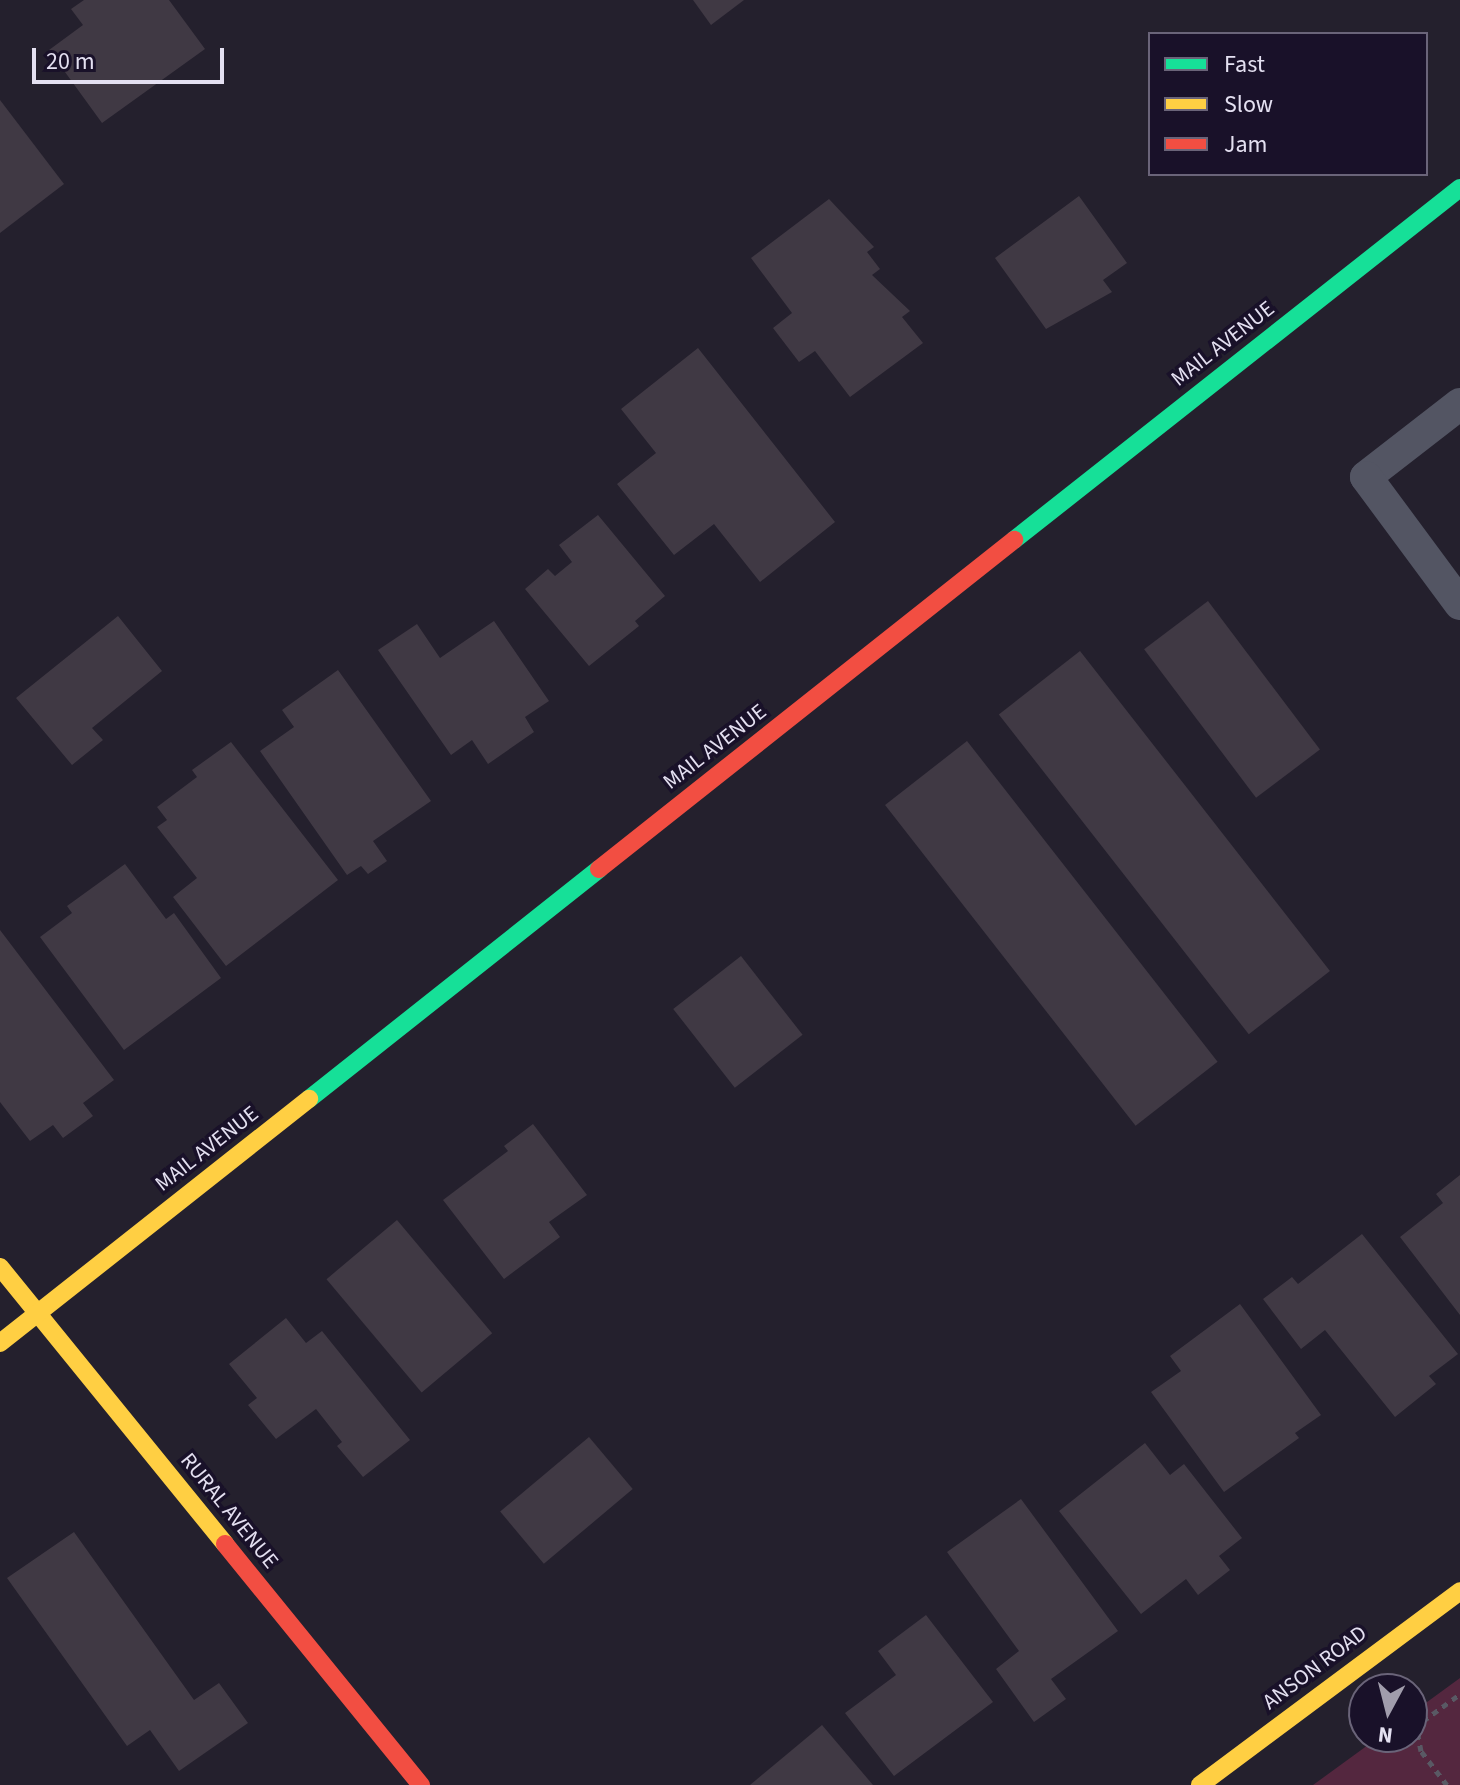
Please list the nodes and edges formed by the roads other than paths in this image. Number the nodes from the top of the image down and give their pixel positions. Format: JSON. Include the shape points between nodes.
{"nodes":[{"id":1,"x":1460,"y":188,"type":"edge"},
{"id":2,"x":1460,"y":404,"type":"edge"},
{"id":3,"x":1460,"y":604,"type":"edge"},
{"id":4,"x":0,"y":1267,"type":"edge"},
{"id":5,"x":38,"y":1314,"type":"junction"},
{"id":6,"x":0,"y":1343,"type":"edge"},
{"id":7,"x":1460,"y":1591,"type":"edge"},
{"id":8,"x":421,"y":1785,"type":"edge"},
{"id":9,"x":1200,"y":1785,"type":"edge"}],
"edges":[{"from":1,"to":5,"type":"street","name":"MAIL AVENUE"},
{"from":2,"to":3,"type":"lane","via":[[1366,477]]},
{"from":4,"to":5,"type":"street","name":"RURAL AVENUE"},
{"from":5,"to":6,"type":"street","name":"MAIL AVENUE"},
{"from":5,"to":8,"type":"street","name":"RURAL AVENUE"},
{"from":7,"to":9,"type":"street","name":"ANSON ROAD"}]}
